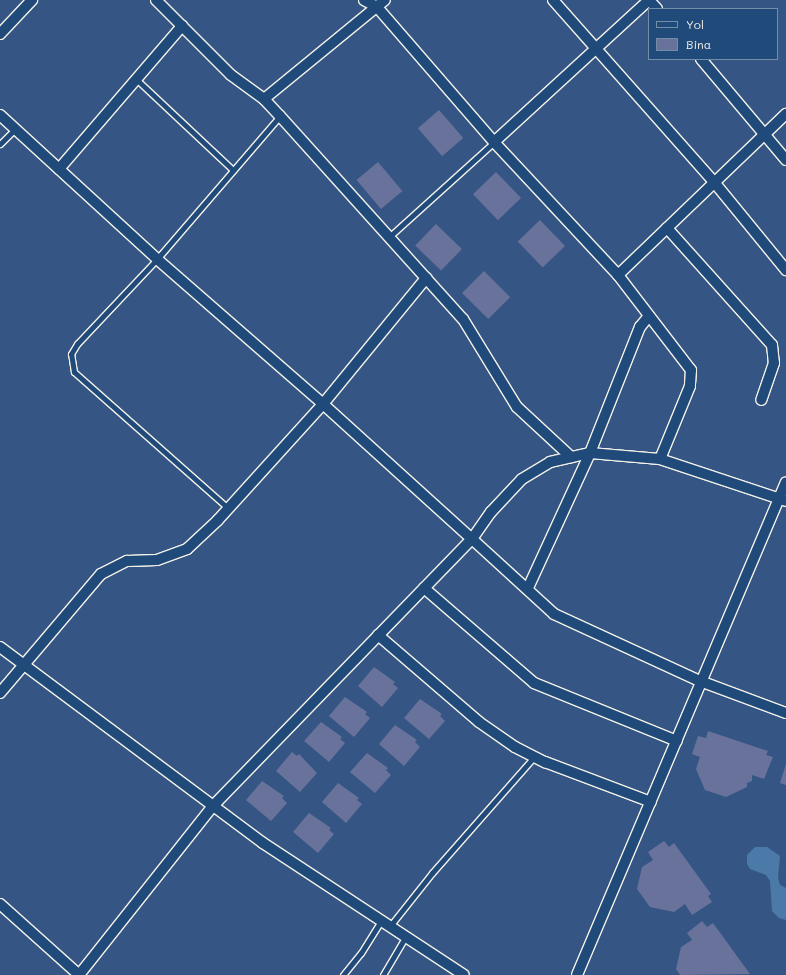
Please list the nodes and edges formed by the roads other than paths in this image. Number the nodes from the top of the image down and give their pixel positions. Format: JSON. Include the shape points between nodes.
{"nodes":[{"id":1,"x":32,"y":0,"type":"edge"},
{"id":2,"x":156,"y":0,"type":"edge"},
{"id":3,"x":364,"y":0,"type":"edge"},
{"id":4,"x":553,"y":0,"type":"edge"},
{"id":5,"x":649,"y":0,"type":"edge"},
{"id":6,"x":381,"y":4,"type":"edge"},
{"id":7,"x":656,"y":8,"type":"edge"},
{"id":8,"x":182,"y":26,"type":"junction"},
{"id":9,"x":0,"y":34,"type":"edge"},
{"id":10,"x":596,"y":50,"type":"junction"},
{"id":11,"x":702,"y":60,"type":"edge"},
{"id":12,"x":136,"y":79,"type":"junction"},
{"id":13,"x":264,"y":98,"type":"junction"},
{"id":14,"x":786,"y":114,"type":"edge"},
{"id":15,"x":0,"y":115,"type":"edge"},
{"id":16,"x":280,"y":116,"type":"junction"},
{"id":17,"x":15,"y":129,"type":"junction"},
{"id":18,"x":764,"y":134,"type":"junction"},
{"id":19,"x":494,"y":142,"type":"junction"},
{"id":20,"x":0,"y":144,"type":"edge"},
{"id":21,"x":786,"y":160,"type":"edge"},
{"id":22,"x":59,"y":169,"type":"junction"},
{"id":23,"x":233,"y":170,"type":"junction"},
{"id":24,"x":714,"y":182,"type":"junction"},
{"id":25,"x":667,"y":228,"type":"junction"},
{"id":26,"x":389,"y":237,"type":"junction"},
{"id":27,"x":157,"y":259,"type":"junction"},
{"id":28,"x":786,"y":270,"type":"edge"},
{"id":29,"x":618,"y":275,"type":"junction"},
{"id":30,"x":426,"y":278,"type":"junction"},
{"id":31,"x":649,"y":316,"type":"junction"},
{"id":32,"x":761,"y":400,"type":"dead end"},
{"id":33,"x":323,"y":404,"type":"junction"},
{"id":34,"x":590,"y":453,"type":"junction"},
{"id":35,"x":571,"y":457,"type":"junction"},
{"id":36,"x":660,"y":459,"type":"junction"},
{"id":37,"x":786,"y":482,"type":"edge"},
{"id":38,"x":783,"y":500,"type":"edge"},
{"id":39,"x":229,"y":509,"type":"junction"},
{"id":40,"x":472,"y":539,"type":"junction"},
{"id":41,"x":424,"y":588,"type":"junction"},
{"id":42,"x":528,"y":588,"type":"junction"},
{"id":43,"x":378,"y":635,"type":"junction"},
{"id":44,"x":0,"y":647,"type":"edge"},
{"id":45,"x":24,"y":665,"type":"junction"},
{"id":46,"x":700,"y":681,"type":"junction"},
{"id":47,"x":0,"y":693,"type":"edge"},
{"id":48,"x":786,"y":713,"type":"edge"},
{"id":49,"x":677,"y":741,"type":"junction"},
{"id":50,"x":534,"y":757,"type":"junction"},
{"id":51,"x":651,"y":802,"type":"junction"},
{"id":52,"x":213,"y":806,"type":"junction"},
{"id":53,"x":0,"y":904,"type":"edge"},
{"id":54,"x":386,"y":923,"type":"junction"},
{"id":55,"x":406,"y":936,"type":"junction"},
{"id":56,"x":79,"y":975,"type":"edge"},
{"id":57,"x":343,"y":975,"type":"edge"},
{"id":58,"x":383,"y":975,"type":"edge"},
{"id":59,"x":464,"y":975,"type":"edge"},
{"id":60,"x":576,"y":975,"type":"edge"}],
"edges":[{"from":1,"to":9,"type":"street"},
{"from":2,"to":8,"type":"street"},
{"from":3,"to":6,"type":"street"},
{"from":4,"to":10,"type":"street"},
{"from":5,"to":7,"type":"street"},
{"from":5,"to":10,"type":"street"},
{"from":6,"to":13,"type":"street"},
{"from":6,"to":19,"type":"street"},
{"from":8,"to":12,"type":"street"},
{"from":8,"to":13,"type":"street","via":[[231,75]]},
{"from":10,"to":19,"type":"street"},
{"from":10,"to":24,"type":"street"},
{"from":11,"to":18,"type":"street"},
{"from":12,"to":22,"type":"street"},
{"from":12,"to":23,"type":"lane"},
{"from":13,"to":16,"type":"street"},
{"from":14,"to":18,"type":"street"},
{"from":15,"to":17,"type":"street"},
{"from":16,"to":23,"type":"lane"},
{"from":16,"to":26,"type":"street"},
{"from":17,"to":20,"type":"lane"},
{"from":17,"to":22,"type":"street"},
{"from":18,"to":21,"type":"street"},
{"from":18,"to":24,"type":"street"},
{"from":19,"to":26,"type":"lane"},
{"from":19,"to":29,"type":"street"},
{"from":22,"to":27,"type":"street"},
{"from":23,"to":27,"type":"lane"},
{"from":24,"to":25,"type":"street"},
{"from":24,"to":28,"type":"street"},
{"from":25,"to":29,"type":"street"},
{"from":25,"to":32,"type":"street","via":[[772,345],[774,363]]},
{"from":26,"to":30,"type":"street"},
{"from":27,"to":33,"type":"street"},
{"from":27,"to":39,"type":"lane","via":[[76,344],[71,354],[71,366],[74,372]]},
{"from":29,"to":31,"type":"street"},
{"from":30,"to":33,"type":"street"},
{"from":30,"to":35,"type":"street","via":[[463,319],[517,407]]},
{"from":31,"to":34,"type":"street","via":[[640,327]]},
{"from":31,"to":36,"type":"street","via":[[691,370],[690,386]]},
{"from":33,"to":39,"type":"street"},
{"from":33,"to":40,"type":"street"},
{"from":34,"to":35,"type":"street"},
{"from":34,"to":36,"type":"street"},
{"from":34,"to":42,"type":"street"},
{"from":35,"to":40,"type":"street","via":[[550,462],[522,479],[491,512]]},
{"from":36,"to":38,"type":"street"},
{"from":37,"to":38,"type":"street"},
{"from":38,"to":46,"type":"street"},
{"from":39,"to":45,"type":"street","via":[[187,549],[157,560],[127,561],[101,574]]},
{"from":40,"to":41,"type":"street"},
{"from":40,"to":42,"type":"street"},
{"from":41,"to":43,"type":"street"},
{"from":41,"to":49,"type":"street","via":[[534,683]]},
{"from":42,"to":46,"type":"street","via":[[554,614]]},
{"from":43,"to":50,"type":"street","via":[[479,722]]},
{"from":43,"to":52,"type":"street"},
{"from":44,"to":45,"type":"street"},
{"from":45,"to":47,"type":"street"},
{"from":45,"to":52,"type":"street"},
{"from":46,"to":48,"type":"street"},
{"from":46,"to":49,"type":"street"},
{"from":49,"to":51,"type":"street"},
{"from":50,"to":51,"type":"street"},
{"from":50,"to":54,"type":"lane"},
{"from":51,"to":60,"type":"street"},
{"from":52,"to":54,"type":"street","via":[[263,843]]},
{"from":52,"to":56,"type":"street"},
{"from":53,"to":56,"type":"street"},
{"from":54,"to":55,"type":"street"},
{"from":54,"to":57,"type":"lane"},
{"from":55,"to":58,"type":"lane"},
{"from":55,"to":59,"type":"street"}]}
